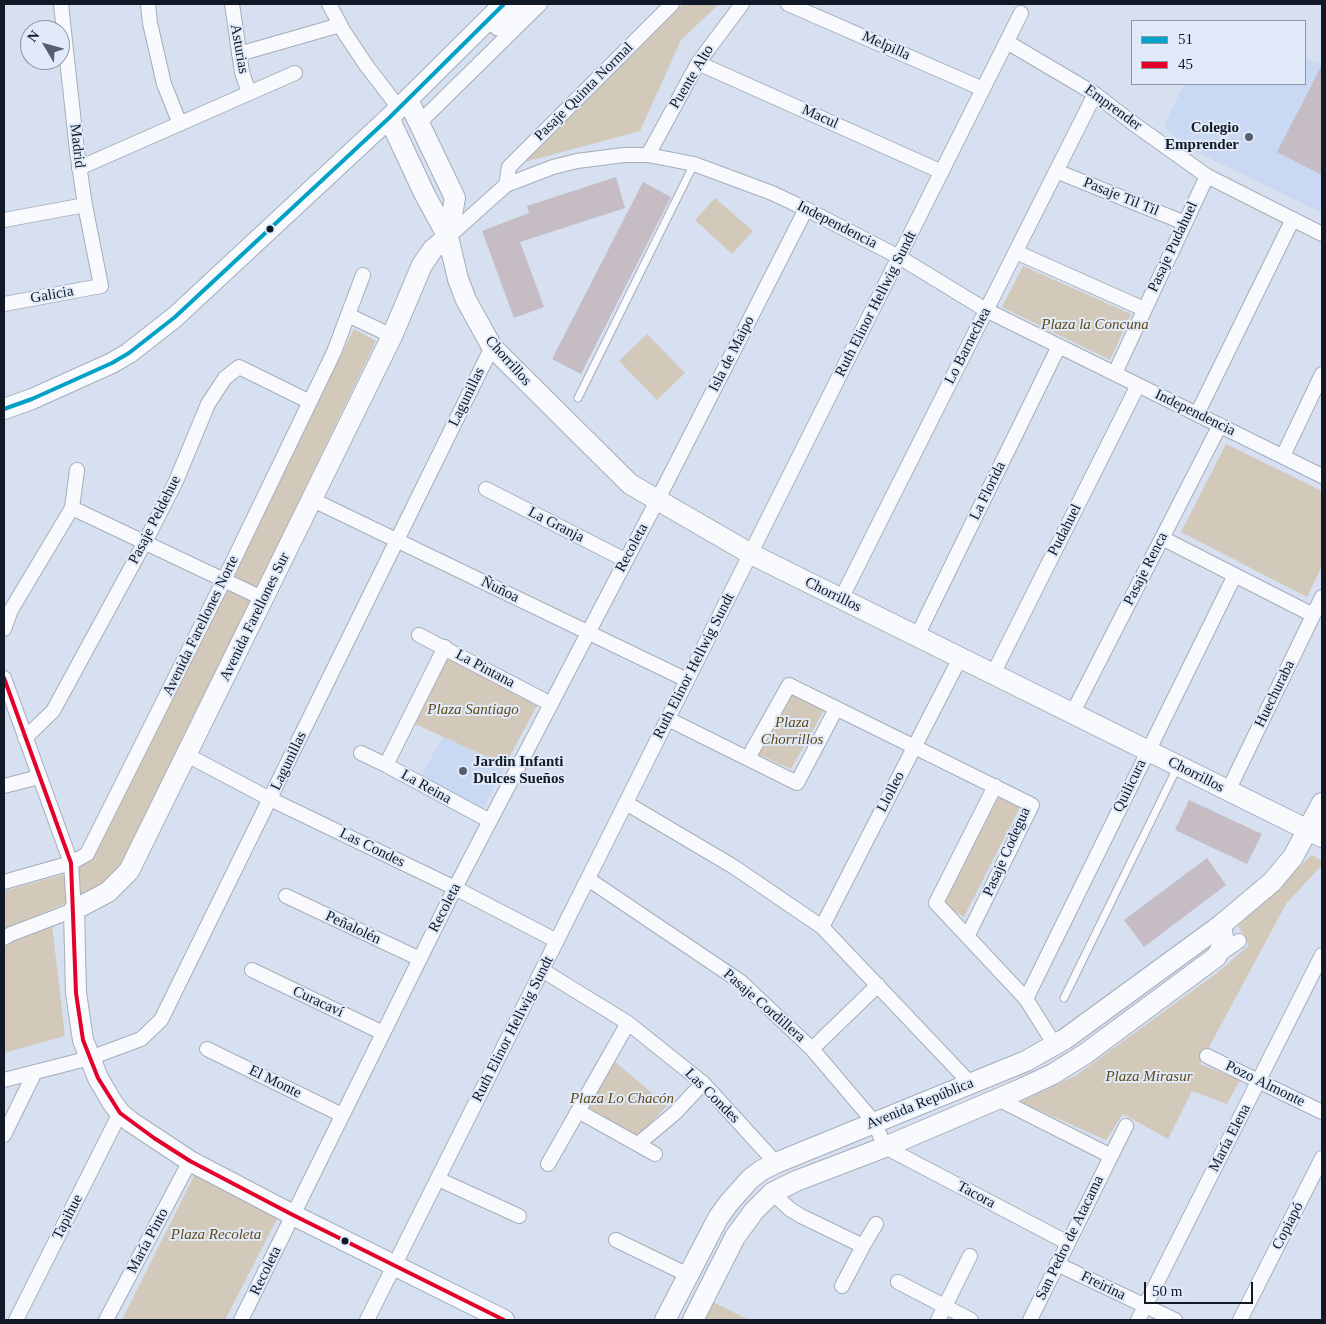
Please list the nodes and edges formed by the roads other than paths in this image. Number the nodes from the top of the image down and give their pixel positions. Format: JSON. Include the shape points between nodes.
{"nodes":[{"id":1,"x":61,"y":4,"type":"edge"},
{"id":2,"x":148,"y":4,"type":"edge"},
{"id":3,"x":232,"y":4,"type":"edge"},
{"id":4,"x":504,"y":4,"type":"edge"},
{"id":5,"x":521,"y":4,"type":"edge"},
{"id":6,"x":540,"y":4,"type":"edge"},
{"id":7,"x":742,"y":4,"type":"edge"},
{"id":8,"x":788,"y":4,"type":"edge"},
{"id":9,"x":334,"y":5,"type":"edge"},
{"id":10,"x":665,"y":6,"type":"edge"},
{"id":11,"x":1022,"y":12,"type":"dead end"},
{"id":12,"x":340,"y":25,"type":"junction"},
{"id":13,"x":1007,"y":42,"type":"junction"},
{"id":14,"x":239,"y":54,"type":"junction"},
{"id":15,"x":698,"y":63,"type":"junction"},
{"id":16,"x":295,"y":73,"type":"dead end"},
{"id":17,"x":983,"y":89,"type":"junction"},
{"id":18,"x":249,"y":93,"type":"junction"},
{"id":19,"x":1095,"y":94,"type":"junction"},
{"id":20,"x":404,"y":115,"type":"junction"},
{"id":21,"x":180,"y":124,"type":"junction"},
{"id":22,"x":648,"y":155,"type":"junction"},
{"id":23,"x":694,"y":164,"type":"junction"},
{"id":24,"x":79,"y":168,"type":"junction"},
{"id":25,"x":1056,"y":171,"type":"junction"},
{"id":26,"x":942,"y":172,"type":"junction"},
{"id":27,"x":1207,"y":176,"type":"junction"},
{"id":28,"x":506,"y":185,"type":"junction"},
{"id":29,"x":85,"y":205,"type":"junction"},
{"id":30,"x":806,"y":209,"type":"junction"},
{"id":31,"x":1293,"y":219,"type":"junction"},
{"id":32,"x":4,"y":220,"type":"edge"},
{"id":33,"x":1185,"y":222,"type":"junction"},
{"id":34,"x":1322,"y":234,"type":"edge"},
{"id":35,"x":448,"y":237,"type":"junction"},
{"id":36,"x":1016,"y":252,"type":"junction"},
{"id":37,"x":899,"y":257,"type":"junction"},
{"id":38,"x":363,"y":275,"type":"dead end"},
{"id":39,"x":101,"y":286,"type":"joint"},
{"id":40,"x":4,"y":304,"type":"edge"},
{"id":41,"x":1144,"y":309,"type":"junction"},
{"id":42,"x":986,"y":310,"type":"junction"},
{"id":43,"x":348,"y":315,"type":"junction"},
{"id":44,"x":392,"y":336,"type":"junction"},
{"id":45,"x":1059,"y":346,"type":"junction"},
{"id":46,"x":492,"y":348,"type":"junction"},
{"id":47,"x":1115,"y":373,"type":"junction"},
{"id":48,"x":1322,"y":374,"type":"edge"},
{"id":49,"x":1138,"y":385,"type":"junction"},
{"id":50,"x":578,"y":398,"type":"dead end"},
{"id":51,"x":310,"y":402,"type":"junction"},
{"id":52,"x":4,"y":409,"type":"edge"},
{"id":53,"x":1196,"y":414,"type":"junction"},
{"id":54,"x":1220,"y":425,"type":"junction"},
{"id":55,"x":1283,"y":456,"type":"junction"},
{"id":56,"x":77,"y":470,"type":"dead end"},
{"id":57,"x":1322,"y":476,"type":"edge"},
{"id":58,"x":486,"y":489,"type":"dead end"},
{"id":59,"x":658,"y":499,"type":"junction"},
{"id":60,"x":313,"y":500,"type":"junction"},
{"id":61,"x":72,"y":508,"type":"junction"},
{"id":62,"x":1162,"y":538,"type":"junction"},
{"id":63,"x":397,"y":540,"type":"junction"},
{"id":64,"x":145,"y":542,"type":"junction"},
{"id":65,"x":751,"y":554,"type":"junction"},
{"id":66,"x":625,"y":560,"type":"junction"},
{"id":67,"x":1235,"y":574,"type":"junction"},
{"id":68,"x":224,"y":580,"type":"junction"},
{"id":69,"x":1322,"y":597,"type":"edge"},
{"id":70,"x":264,"y":599,"type":"junction"},
{"id":71,"x":841,"y":599,"type":"junction"},
{"id":72,"x":1313,"y":615,"type":"junction"},
{"id":73,"x":4,"y":629,"type":"edge"},
{"id":74,"x":588,"y":633,"type":"junction"},
{"id":75,"x":419,"y":635,"type":"dead end"},
{"id":76,"x":917,"y":636,"type":"junction"},
{"id":77,"x":444,"y":647,"type":"junction"},
{"id":78,"x":960,"y":658,"type":"junction"},
{"id":79,"x":993,"y":674,"type":"junction"},
{"id":80,"x":4,"y":678,"type":"edge"},
{"id":81,"x":687,"y":680,"type":"junction"},
{"id":82,"x":551,"y":704,"type":"junction"},
{"id":83,"x":836,"y":709,"type":"junction"},
{"id":84,"x":1072,"y":714,"type":"junction"},
{"id":85,"x":668,"y":719,"type":"junction"},
{"id":86,"x":25,"y":738,"type":"junction"},
{"id":87,"x":914,"y":747,"type":"junction"},
{"id":88,"x":1148,"y":750,"type":"junction"},
{"id":89,"x":361,"y":753,"type":"dead end"},
{"id":90,"x":187,"y":755,"type":"junction"},
{"id":91,"x":748,"y":758,"type":"junction"},
{"id":92,"x":386,"y":765,"type":"junction"},
{"id":93,"x":1178,"y":766,"type":"junction"},
{"id":94,"x":39,"y":777,"type":"junction"},
{"id":95,"x":4,"y":786,"type":"edge"},
{"id":96,"x":995,"y":786,"type":"junction"},
{"id":97,"x":1228,"y":791,"type":"junction"},
{"id":98,"x":270,"y":798,"type":"junction"},
{"id":99,"x":626,"y":803,"type":"junction"},
{"id":100,"x":1322,"y":803,"type":"edge"},
{"id":101,"x":490,"y":822,"type":"junction"},
{"id":102,"x":1315,"y":834,"type":"edge"},
{"id":103,"x":71,"y":863,"type":"junction"},
{"id":104,"x":588,"y":879,"type":"junction"},
{"id":105,"x":4,"y":882,"type":"edge"},
{"id":106,"x":455,"y":888,"type":"junction"},
{"id":107,"x":286,"y":896,"type":"dead end"},
{"id":108,"x":74,"y":910,"type":"junction"},
{"id":109,"x":1221,"y":925,"type":"junction"},
{"id":110,"x":822,"y":927,"type":"junction"},
{"id":111,"x":968,"y":935,"type":"junction"},
{"id":112,"x":4,"y":938,"type":"edge"},
{"id":113,"x":1239,"y":940,"type":"dead end"},
{"id":114,"x":557,"y":941,"type":"junction"},
{"id":115,"x":1322,"y":955,"type":"edge"},
{"id":116,"x":420,"y":960,"type":"junction"},
{"id":117,"x":1213,"y":960,"type":"junction"},
{"id":118,"x":252,"y":970,"type":"dead end"},
{"id":119,"x":542,"y":970,"type":"junction"},
{"id":120,"x":878,"y":985,"type":"junction"},
{"id":121,"x":1139,"y":985,"type":"junction"},
{"id":122,"x":1064,"y":998,"type":"dead end"},
{"id":123,"x":1026,"y":999,"type":"junction"},
{"id":124,"x":1148,"y":1008,"type":"junction"},
{"id":125,"x":628,"y":1023,"type":"junction"},
{"id":126,"x":383,"y":1033,"type":"junction"},
{"id":127,"x":1055,"y":1045,"type":"junction"},
{"id":128,"x":207,"y":1049,"type":"dead end"},
{"id":129,"x":812,"y":1049,"type":"junction"},
{"id":130,"x":1207,"y":1056,"type":"dead end"},
{"id":131,"x":90,"y":1058,"type":"junction"},
{"id":132,"x":35,"y":1072,"type":"junction"},
{"id":133,"x":4,"y":1080,"type":"edge"},
{"id":134,"x":1259,"y":1081,"type":"junction"},
{"id":135,"x":703,"y":1083,"type":"junction"},
{"id":136,"x":970,"y":1084,"type":"junction"},
{"id":137,"x":998,"y":1099,"type":"junction"},
{"id":138,"x":578,"y":1111,"type":"junction"},
{"id":139,"x":1322,"y":1112,"type":"edge"},
{"id":140,"x":120,"y":1113,"type":"junction"},
{"id":141,"x":342,"y":1115,"type":"junction"},
{"id":142,"x":874,"y":1122,"type":"junction"},
{"id":143,"x":1126,"y":1126,"type":"dead end"},
{"id":144,"x":4,"y":1135,"type":"edge"},
{"id":145,"x":638,"y":1144,"type":"junction"},
{"id":146,"x":885,"y":1147,"type":"junction"},
{"id":147,"x":655,"y":1154,"type":"dead end"},
{"id":148,"x":1111,"y":1156,"type":"junction"},
{"id":149,"x":1322,"y":1158,"type":"edge"},
{"id":150,"x":190,"y":1161,"type":"junction"},
{"id":151,"x":776,"y":1163,"type":"junction"},
{"id":152,"x":548,"y":1164,"type":"dead end"},
{"id":153,"x":438,"y":1179,"type":"junction"},
{"id":154,"x":772,"y":1193,"type":"junction"},
{"id":155,"x":293,"y":1215,"type":"junction"},
{"id":156,"x":519,"y":1216,"type":"dead end"},
{"id":157,"x":876,"y":1224,"type":"dead end"},
{"id":158,"x":616,"y":1240,"type":"dead end"},
{"id":159,"x":1068,"y":1243,"type":"junction"},
{"id":160,"x":863,"y":1246,"type":"junction"},
{"id":161,"x":970,"y":1256,"type":"dead end"},
{"id":162,"x":1058,"y":1264,"type":"junction"},
{"id":163,"x":395,"y":1265,"type":"junction"},
{"id":164,"x":688,"y":1275,"type":"junction"},
{"id":165,"x":898,"y":1282,"type":"dead end"},
{"id":166,"x":842,"y":1286,"type":"dead end"},
{"id":167,"x":945,"y":1306,"type":"junction"},
{"id":168,"x":1145,"y":1306,"type":"junction"},
{"id":169,"x":16,"y":1320,"type":"edge"},
{"id":170,"x":106,"y":1320,"type":"edge"},
{"id":171,"x":241,"y":1320,"type":"edge"},
{"id":172,"x":367,"y":1320,"type":"edge"},
{"id":173,"x":504,"y":1320,"type":"edge"},
{"id":174,"x":665,"y":1320,"type":"edge"},
{"id":175,"x":693,"y":1320,"type":"edge"},
{"id":176,"x":938,"y":1320,"type":"edge"},
{"id":177,"x":971,"y":1320,"type":"edge"},
{"id":178,"x":1030,"y":1320,"type":"edge"},
{"id":179,"x":1138,"y":1320,"type":"edge"},
{"id":180,"x":1175,"y":1320,"type":"edge"},
{"id":181,"x":1240,"y":1320,"type":"edge"}],
"edges":[{"from":1,"to":24,"type":"street","name":"Madrid"},
{"from":2,"to":21,"type":"street","via":[[164,84]]},
{"from":3,"to":14,"type":"street","name":"Asturias"},
{"from":4,"to":20,"type":"street"},
{"from":5,"to":20,"type":"street"},
{"from":6,"to":20,"type":"street"},
{"from":7,"to":15,"type":"street","name":"Puente Alto"},
{"from":8,"to":17,"type":"street","name":"Melpilla"},
{"from":9,"to":12,"type":"street"},
{"from":10,"to":28,"type":"street","name":"Pasaje Quinta Normal","via":[[509,167]]},
{"from":11,"to":13,"type":"street","name":"Ruth Elinor Hellwig Sundt"},
{"from":12,"to":14,"type":"street"},
{"from":12,"to":20,"type":"street"},
{"from":13,"to":17,"type":"street","name":"Ruth Elinor Hellwig Sundt"},
{"from":13,"to":19,"type":"street","name":"Emprender"},
{"from":14,"to":18,"type":"street","name":"Asturias"},
{"from":15,"to":22,"type":"street","name":"Puente Alto"},
{"from":15,"to":26,"type":"street","name":"Macul"},
{"from":16,"to":18,"type":"street"},
{"from":17,"to":26,"type":"street","name":"Ruth Elinor Hellwig Sundt"},
{"from":18,"to":21,"type":"street"},
{"from":19,"to":25,"type":"street","name":"Lo Barnechea"},
{"from":19,"to":27,"type":"street","name":"Emprender"},
{"from":20,"to":35,"type":"street","name":"Chorrillos","via":[[425,195]]},
{"from":20,"to":52,"type":"street","via":[[355,166],[305,197],[175,317],[129,353]]},
{"from":21,"to":24,"type":"street"},
{"from":22,"to":23,"type":"street","name":"Independencia"},
{"from":22,"to":28,"type":"street","name":"Independencia","via":[[577,161]]},
{"from":23,"to":30,"type":"street","name":"Independencia"},
{"from":23,"to":50,"type":"lane"},
{"from":24,"to":29,"type":"street","name":"Madrid"},
{"from":25,"to":33,"type":"street","name":"Pasaje Til Til"},
{"from":25,"to":36,"type":"street","name":"Lo Barnechea"},
{"from":26,"to":37,"type":"street","name":"Ruth Elinor Hellwig Sundt"},
{"from":27,"to":31,"type":"street","name":"Emprender"},
{"from":27,"to":33,"type":"street","name":"Pasaje Pudahuel"},
{"from":28,"to":35,"type":"street","name":"Independencia"},
{"from":29,"to":32,"type":"street"},
{"from":29,"to":39,"type":"street","name":"Madrid"},
{"from":30,"to":37,"type":"street","name":"Independencia"},
{"from":30,"to":59,"type":"street","name":"Isla de Maipo"},
{"from":31,"to":34,"type":"street","name":"Emprender"},
{"from":31,"to":53,"type":"street"},
{"from":33,"to":41,"type":"street","name":"Pasaje Pudahuel"},
{"from":35,"to":44,"type":"street","name":"Avenida Farellones Sur","via":[[433,249],[422,265]]},
{"from":35,"to":46,"type":"street","name":"Chorrillos","via":[[466,300]]},
{"from":36,"to":41,"type":"street"},
{"from":36,"to":42,"type":"street","name":"Lo Barnechea"},
{"from":37,"to":42,"type":"street","name":"Independencia"},
{"from":37,"to":65,"type":"street","name":"Ruth Elinor Hellwig Sundt"},
{"from":38,"to":43,"type":"street","name":"Avenida Farellones Norte"},
{"from":39,"to":40,"type":"street","name":"Galicia"},
{"from":41,"to":47,"type":"street","name":"Pasaje Pudahuel"},
{"from":42,"to":45,"type":"street","name":"Independencia"},
{"from":42,"to":71,"type":"street","name":"Lo Barnechea"},
{"from":43,"to":44,"type":"street"},
{"from":43,"to":51,"type":"street","name":"Avenida Farellones Norte"},
{"from":44,"to":60,"type":"street","name":"Avenida Farellones Sur"},
{"from":45,"to":47,"type":"street","name":"Independencia"},
{"from":45,"to":76,"type":"street","name":"La Florida"},
{"from":46,"to":59,"type":"street","name":"Chorrillos","via":[[630,484]]},
{"from":46,"to":63,"type":"street","name":"Lagunillas"},
{"from":47,"to":49,"type":"street","name":"Independencia"},
{"from":48,"to":55,"type":"street"},
{"from":49,"to":53,"type":"street","name":"Independencia"},
{"from":49,"to":79,"type":"street","name":"Pudahuel"},
{"from":51,"to":64,"type":"street","name":"Pasaje Peldehue","via":[[239,367],[225,378],[208,404],[176,481]]},
{"from":51,"to":68,"type":"street","name":"Avenida Farellones Norte"},
{"from":53,"to":54,"type":"street","name":"Independencia"},
{"from":54,"to":55,"type":"street","name":"Independencia"},
{"from":54,"to":62,"type":"street","name":"Pasaje Renca"},
{"from":55,"to":57,"type":"street","name":"Independencia"},
{"from":56,"to":61,"type":"street"},
{"from":58,"to":66,"type":"street","name":"La Granja"},
{"from":59,"to":65,"type":"street","name":"Chorrillos"},
{"from":59,"to":66,"type":"street","name":"Recoleta"},
{"from":60,"to":63,"type":"street","name":"Ñuñoa"},
{"from":60,"to":70,"type":"street","name":"Avenida Farellones Sur"},
{"from":61,"to":64,"type":"street"},
{"from":61,"to":73,"type":"street","via":[[11,610]]},
{"from":62,"to":67,"type":"street"},
{"from":62,"to":84,"type":"street","name":"Pasaje Renca"},
{"from":63,"to":74,"type":"street","name":"Ñuñoa"},
{"from":63,"to":98,"type":"street","name":"Lagunillas"},
{"from":64,"to":68,"type":"street"},
{"from":64,"to":86,"type":"street","name":"Pasaje Peldehue","via":[[53,711]]},
{"from":65,"to":71,"type":"street","name":"Chorrillos"},
{"from":65,"to":81,"type":"street","name":"Ruth Elinor Hellwig Sundt"},
{"from":66,"to":74,"type":"street","name":"Recoleta"},
{"from":67,"to":72,"type":"street"},
{"from":67,"to":88,"type":"street","name":"Quilicura"},
{"from":68,"to":70,"type":"street"},
{"from":68,"to":103,"type":"street","name":"Avenida Farellones Norte","via":[[87,854]]},
{"from":69,"to":72,"type":"street","name":"Huechuraba"},
{"from":70,"to":90,"type":"street","name":"Avenida Farellones Sur"},
{"from":71,"to":76,"type":"street","name":"Chorrillos"},
{"from":72,"to":97,"type":"street","name":"Huechuraba"},
{"from":74,"to":81,"type":"street","name":"Ñuñoa"},
{"from":74,"to":82,"type":"street","name":"Recoleta"},
{"from":75,"to":77,"type":"street","name":"La Pintana"},
{"from":76,"to":78,"type":"street","name":"Chorrillos"},
{"from":77,"to":82,"type":"street","name":"La Pintana"},
{"from":77,"to":92,"type":"street"},
{"from":78,"to":79,"type":"street","name":"Chorrillos"},
{"from":78,"to":87,"type":"street","name":"Llolleo"},
{"from":79,"to":84,"type":"street","name":"Chorrillos"},
{"from":80,"to":86,"type":"street"},
{"from":81,"to":85,"type":"street","name":"Ruth Elinor Hellwig Sundt"},
{"from":82,"to":101,"type":"street","name":"Recoleta"},
{"from":83,"to":87,"type":"street","name":"Pasaje Codegua"},
{"from":83,"to":91,"type":"street","name":"Pasaje Codegua","via":[[789,685]]},
{"from":83,"to":91,"type":"street","via":[[797,783]]},
{"from":84,"to":88,"type":"street","name":"Chorrillos"},
{"from":85,"to":91,"type":"street"},
{"from":85,"to":99,"type":"street","name":"Ruth Elinor Hellwig Sundt"},
{"from":86,"to":94,"type":"street"},
{"from":87,"to":96,"type":"street","name":"Pasaje Codegua"},
{"from":87,"to":110,"type":"street","name":"Llolleo"},
{"from":88,"to":93,"type":"street","name":"Chorrillos"},
{"from":88,"to":123,"type":"street","name":"Quilicura"},
{"from":89,"to":92,"type":"street","name":"La Reina"},
{"from":90,"to":98,"type":"street","name":"Las Condes"},
{"from":90,"to":108,"type":"street","name":"Avenida Farellones Sur","via":[[129,871],[108,892]]},
{"from":92,"to":101,"type":"street","name":"La Reina"},
{"from":93,"to":97,"type":"street","name":"Chorrillos"},
{"from":93,"to":122,"type":"lane"},
{"from":94,"to":95,"type":"street"},
{"from":94,"to":103,"type":"street"},
{"from":96,"to":111,"type":"street","via":[[936,903]]},
{"from":96,"to":111,"type":"street","name":"Pasaje Codegua","via":[[1032,805]]},
{"from":97,"to":102,"type":"street","name":"Chorrillos"},
{"from":98,"to":106,"type":"street","name":"Las Condes"},
{"from":98,"to":131,"type":"street","name":"Lagunillas","via":[[161,1020],[141,1039]]},
{"from":99,"to":104,"type":"street","name":"Ruth Elinor Hellwig Sundt"},
{"from":99,"to":110,"type":"street","via":[[734,867]]},
{"from":100,"to":102,"type":"street","name":"Avenida República"},
{"from":101,"to":106,"type":"street","name":"Recoleta"},
{"from":102,"to":109,"type":"street","name":"Avenida República","via":[[1272,882]]},
{"from":103,"to":105,"type":"street","name":"Avenida Farellones Norte"},
{"from":103,"to":108,"type":"street"},
{"from":104,"to":114,"type":"street","name":"Ruth Elinor Hellwig Sundt"},
{"from":104,"to":129,"type":"street","name":"Pasaje Cordillera","via":[[741,982]]},
{"from":106,"to":114,"type":"street","name":"Las Condes"},
{"from":106,"to":116,"type":"street","name":"Recoleta"},
{"from":107,"to":116,"type":"street","name":"Peñalolén"},
{"from":108,"to":112,"type":"street","name":"Avenida Farellones Sur"},
{"from":108,"to":131,"type":"street","via":[[78,1015]]},
{"from":109,"to":117,"type":"street","name":"Avenida República","via":[[1223,945]]},
{"from":109,"to":121,"type":"street","name":"Avenida República"},
{"from":110,"to":120,"type":"street"},
{"from":111,"to":123,"type":"street"},
{"from":113,"to":117,"type":"street","name":"Avenida República"},
{"from":114,"to":119,"type":"street","name":"Ruth Elinor Hellwig Sundt"},
{"from":115,"to":134,"type":"street","name":"María Elena"},
{"from":116,"to":126,"type":"street","name":"Recoleta"},
{"from":117,"to":124,"type":"street","name":"Avenida República"},
{"from":118,"to":126,"type":"street","name":"Curacaví"},
{"from":119,"to":125,"type":"street","name":"Las Condes"},
{"from":119,"to":153,"type":"street","name":"Ruth Elinor Hellwig Sundt"},
{"from":120,"to":129,"type":"street"},
{"from":120,"to":136,"type":"street"},
{"from":121,"to":124,"type":"street"},
{"from":121,"to":127,"type":"street","name":"Avenida República"},
{"from":123,"to":127,"type":"street"},
{"from":124,"to":137,"type":"street","name":"Avenida República","via":[[1067,1065]]},
{"from":125,"to":135,"type":"street","name":"Las Condes"},
{"from":125,"to":138,"type":"street"},
{"from":126,"to":141,"type":"street","name":"Recoleta"},
{"from":127,"to":136,"type":"street","name":"Avenida República"},
{"from":128,"to":141,"type":"street","name":"El Monte"},
{"from":129,"to":142,"type":"street","name":"Pasaje Cordillera"},
{"from":130,"to":134,"type":"street","name":"Pozo Almonte"},
{"from":131,"to":132,"type":"street","name":"Lagunillas"},
{"from":131,"to":140,"type":"street","via":[[98,1078]]},
{"from":132,"to":133,"type":"street","name":"Lagunillas"},
{"from":132,"to":144,"type":"street"},
{"from":134,"to":139,"type":"street","name":"Pozo Almonte"},
{"from":134,"to":168,"type":"street","name":"María Elena"},
{"from":135,"to":145,"type":"street","via":[[675,1113]]},
{"from":135,"to":151,"type":"street","name":"Las Condes"},
{"from":136,"to":142,"type":"street","name":"Avenida República"},
{"from":137,"to":146,"type":"street","name":"Avenida República"},
{"from":137,"to":148,"type":"street"},
{"from":138,"to":145,"type":"street"},
{"from":138,"to":152,"type":"street"},
{"from":140,"to":150,"type":"street"},
{"from":140,"to":169,"type":"street","name":"Tapihue"},
{"from":141,"to":155,"type":"street","name":"Recoleta"},
{"from":142,"to":146,"type":"street","name":"Pasaje Cordillera"},
{"from":142,"to":151,"type":"street","name":"Avenida República"},
{"from":143,"to":148,"type":"street","name":"San Pedro de Atacama"},
{"from":145,"to":147,"type":"street"},
{"from":146,"to":154,"type":"street","name":"Avenida República"},
{"from":146,"to":159,"type":"street","name":"Tacora"},
{"from":148,"to":159,"type":"street","name":"San Pedro de Atacama"},
{"from":149,"to":181,"type":"street","name":"Copiapó"},
{"from":150,"to":155,"type":"street"},
{"from":150,"to":170,"type":"street","name":"María Pinto"},
{"from":151,"to":164,"type":"street","name":"Avenida República","via":[[750,1179],[728,1204]]},
{"from":153,"to":156,"type":"street"},
{"from":153,"to":163,"type":"street","name":"Ruth Elinor Hellwig Sundt"},
{"from":154,"to":160,"type":"street","via":[[801,1216]]},
{"from":154,"to":175,"type":"street","name":"Avenida República","via":[[735,1237]]},
{"from":155,"to":163,"type":"street"},
{"from":155,"to":171,"type":"street","name":"Recoleta"},
{"from":157,"to":160,"type":"street"},
{"from":158,"to":164,"type":"street"},
{"from":159,"to":162,"type":"street","name":"San Pedro de Atacama"},
{"from":160,"to":166,"type":"street"},
{"from":161,"to":167,"type":"street"},
{"from":162,"to":168,"type":"street","name":"Freirina"},
{"from":162,"to":178,"type":"street","name":"San Pedro de Atacama"},
{"from":163,"to":172,"type":"street","name":"Ruth Elinor Hellwig Sundt"},
{"from":163,"to":173,"type":"street"},
{"from":164,"to":174,"type":"street","name":"Avenida República"},
{"from":165,"to":167,"type":"street"},
{"from":167,"to":176,"type":"street"},
{"from":167,"to":177,"type":"street"},
{"from":168,"to":179,"type":"street","name":"María Elena"},
{"from":168,"to":180,"type":"street","name":"Freirina"}]}
